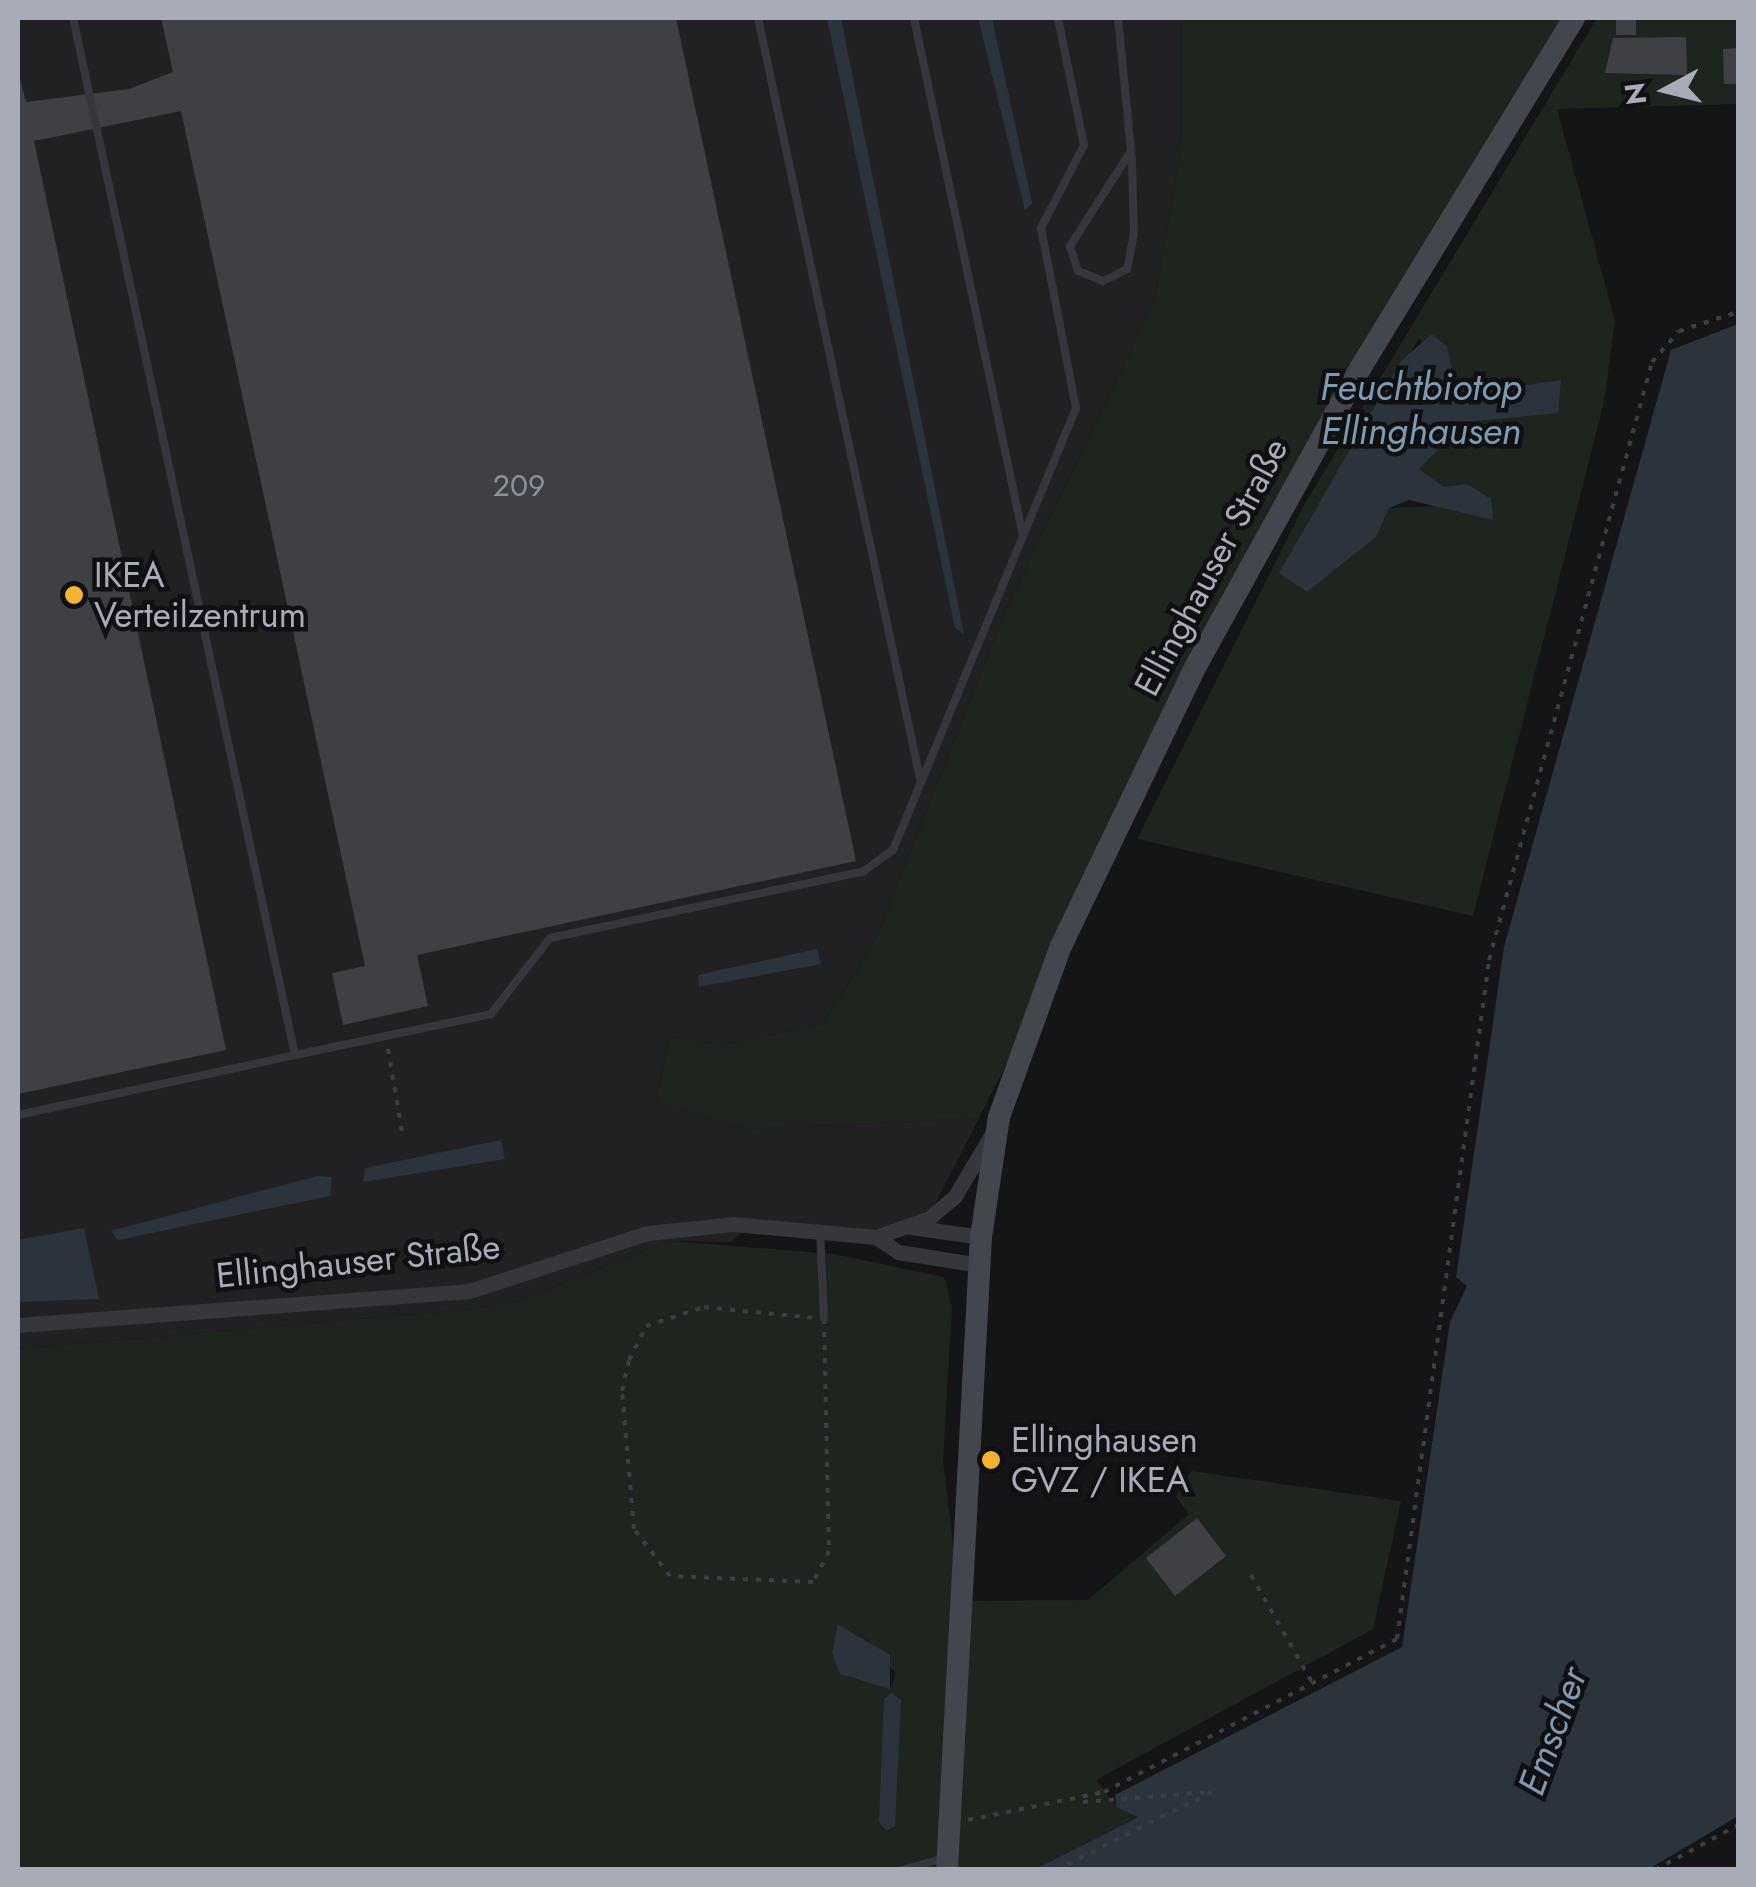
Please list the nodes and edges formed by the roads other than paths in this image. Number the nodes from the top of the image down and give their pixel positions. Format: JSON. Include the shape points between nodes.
{"nodes":[{"id":1,"x":73,"y":18,"type":"edge"},
{"id":2,"x":758,"y":18,"type":"edge"},
{"id":3,"x":914,"y":18,"type":"edge"},
{"id":4,"x":1058,"y":18,"type":"edge"},
{"id":5,"x":1118,"y":18,"type":"edge"},
{"id":6,"x":1574,"y":18,"type":"edge"},
{"id":7,"x":1131,"y":151,"type":"junction"},
{"id":8,"x":1023,"y":536,"type":"junction"},
{"id":9,"x":921,"y":782,"type":"junction"},
{"id":10,"x":294,"y":1056,"type":"junction"},
{"id":11,"x":18,"y":1115,"type":"edge"},
{"id":12,"x":997,"y":1126,"type":"junction"},
{"id":13,"x":904,"y":1226,"type":"junction"},
{"id":14,"x":820,"y":1231,"type":"junction"},
{"id":15,"x":876,"y":1237,"type":"junction"},
{"id":16,"x":981,"y":1237,"type":"junction"},
{"id":17,"x":980,"y":1264,"type":"junction"},
{"id":18,"x":824,"y":1319,"type":"road end"},
{"id":19,"x":18,"y":1325,"type":"edge"},
{"id":20,"x":948,"y":1863,"type":"edge"},
{"id":21,"x":902,"y":1870,"type":"edge"}],
"edges":[{"from":1,"to":10,"type":"lane"},
{"from":2,"to":9,"type":"lane"},
{"from":3,"to":8,"type":"lane"},
{"from":4,"to":8,"type":"lane","via":[[1084,145],[1041,228],[1076,408]]},
{"from":5,"to":7,"type":"lane"},
{"from":6,"to":12,"type":"main road","name":"Ellinghauser Straße","via":[[1360,367],[1215,630],[1061,946]]},
{"from":7,"to":7,"type":"lane","via":[[1127,269],[1103,280],[1078,271],[1070,246]]},
{"from":8,"to":9,"type":"lane"},
{"from":9,"to":10,"type":"lane","via":[[893,850],[864,871],[550,938],[490,1014]]},
{"from":10,"to":11,"type":"lane"},
{"from":12,"to":13,"type":"street","name":"Ellinghauser Straße","via":[[954,1196]]},
{"from":12,"to":16,"type":"main road","name":"Ellinghauser Straße"},
{"from":13,"to":15,"type":"street","name":"Ellinghauser Straße"},
{"from":13,"to":16,"type":"street","name":"Ellinghauser Straße"},
{"from":14,"to":15,"type":"street","name":"Ellinghauser Straße"},
{"from":14,"to":18,"type":"lane"},
{"from":14,"to":19,"type":"street","name":"Ellinghauser Straße","via":[[733,1224],[648,1233],[469,1291]]},
{"from":15,"to":17,"type":"street","name":"Ellinghauser Straße","via":[[898,1252]]},
{"from":16,"to":17,"type":"main road","name":"Ellinghauser Straße"},
{"from":17,"to":20,"type":"main road","name":"Ellinghauser Straße"},
{"from":20,"to":21,"type":"lane"}]}
